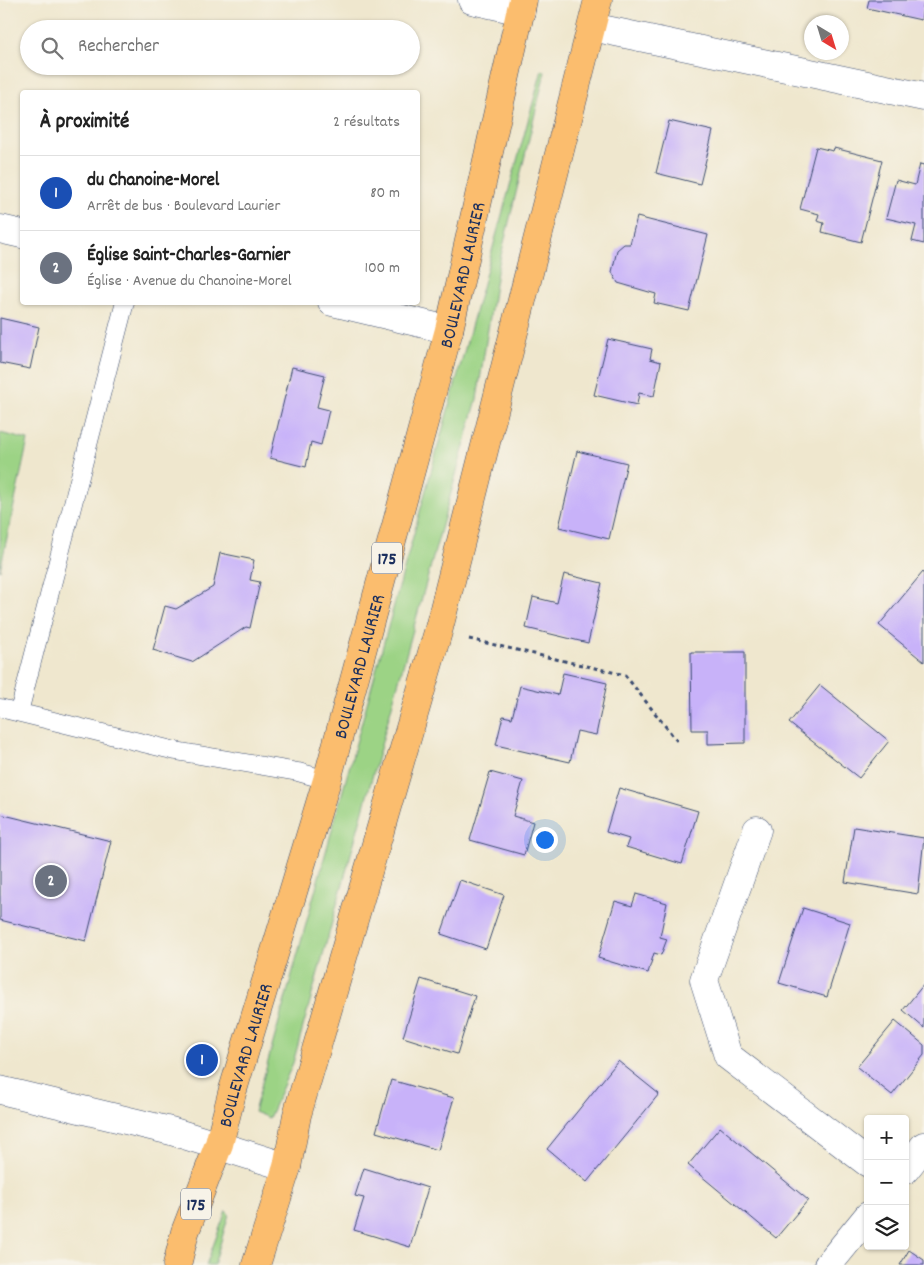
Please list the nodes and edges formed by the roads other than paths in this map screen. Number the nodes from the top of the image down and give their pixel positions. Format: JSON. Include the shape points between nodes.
{"nodes":[{"id":1,"x":472,"y":0,"type":"edge"},
{"id":2,"x":598,"y":0,"type":"edge"},
{"id":3,"x":522,"y":6,"type":"edge"},
{"id":4,"x":592,"y":27,"type":"junction"},
{"id":5,"x":924,"y":97,"type":"edge"},
{"id":6,"x":0,"y":229,"type":"edge"},
{"id":7,"x":20,"y":234,"type":"edge"},
{"id":8,"x":124,"y":305,"type":"edge"},
{"id":9,"x":345,"y":305,"type":"edge"},
{"id":10,"x":449,"y":330,"type":"junction"},
{"id":11,"x":0,"y":708,"type":"edge"},
{"id":12,"x":20,"y":712,"type":"junction"},
{"id":13,"x":327,"y":780,"type":"junction"},
{"id":14,"x":757,"y":830,"type":"dead end"},
{"id":15,"x":0,"y":1090,"type":"edge"},
{"id":16,"x":219,"y":1144,"type":"junction"},
{"id":17,"x":924,"y":1146,"type":"edge"},
{"id":18,"x":864,"y":1160,"type":"edge"},
{"id":19,"x":909,"y":1165,"type":"edge"},
{"id":20,"x":287,"y":1167,"type":"junction"},
{"id":21,"x":864,"y":1221,"type":"edge"},
{"id":22,"x":177,"y":1265,"type":"edge"},
{"id":23,"x":256,"y":1265,"type":"edge"},
{"id":24,"x":828,"y":1265,"type":"edge"}],
"edges":[{"from":1,"to":3,"type":"street"},
{"from":2,"to":4,"type":"main road"},
{"from":3,"to":10,"type":"main road","name":"BOULEVARD LAURIER","number":"175"},
{"from":4,"to":5,"type":"street"},
{"from":4,"to":20,"type":"main road","via":[[438,632],[297,1115]]},
{"from":6,"to":7,"type":"street"},
{"from":8,"to":12,"type":"lane"},
{"from":9,"to":10,"type":"street"},
{"from":10,"to":13,"type":"main road","name":"BOULEVARD LAURIER","number":"175"},
{"from":11,"to":12,"type":"lane"},
{"from":12,"to":13,"type":"lane","via":[[176,751]]},
{"from":13,"to":16,"type":"main road","name":"BOULEVARD LAURIER","number":"175"},
{"from":14,"to":18,"type":"street","via":[[704,980],[728,1056]]},
{"from":15,"to":16,"type":"street"},
{"from":16,"to":20,"type":"street"},
{"from":16,"to":22,"type":"main road","name":"BOULEVARD LAURIER","number":"175"},
{"from":17,"to":19,"type":"street"},
{"from":20,"to":23,"type":"main road"},
{"from":21,"to":24,"type":"street"}]}
